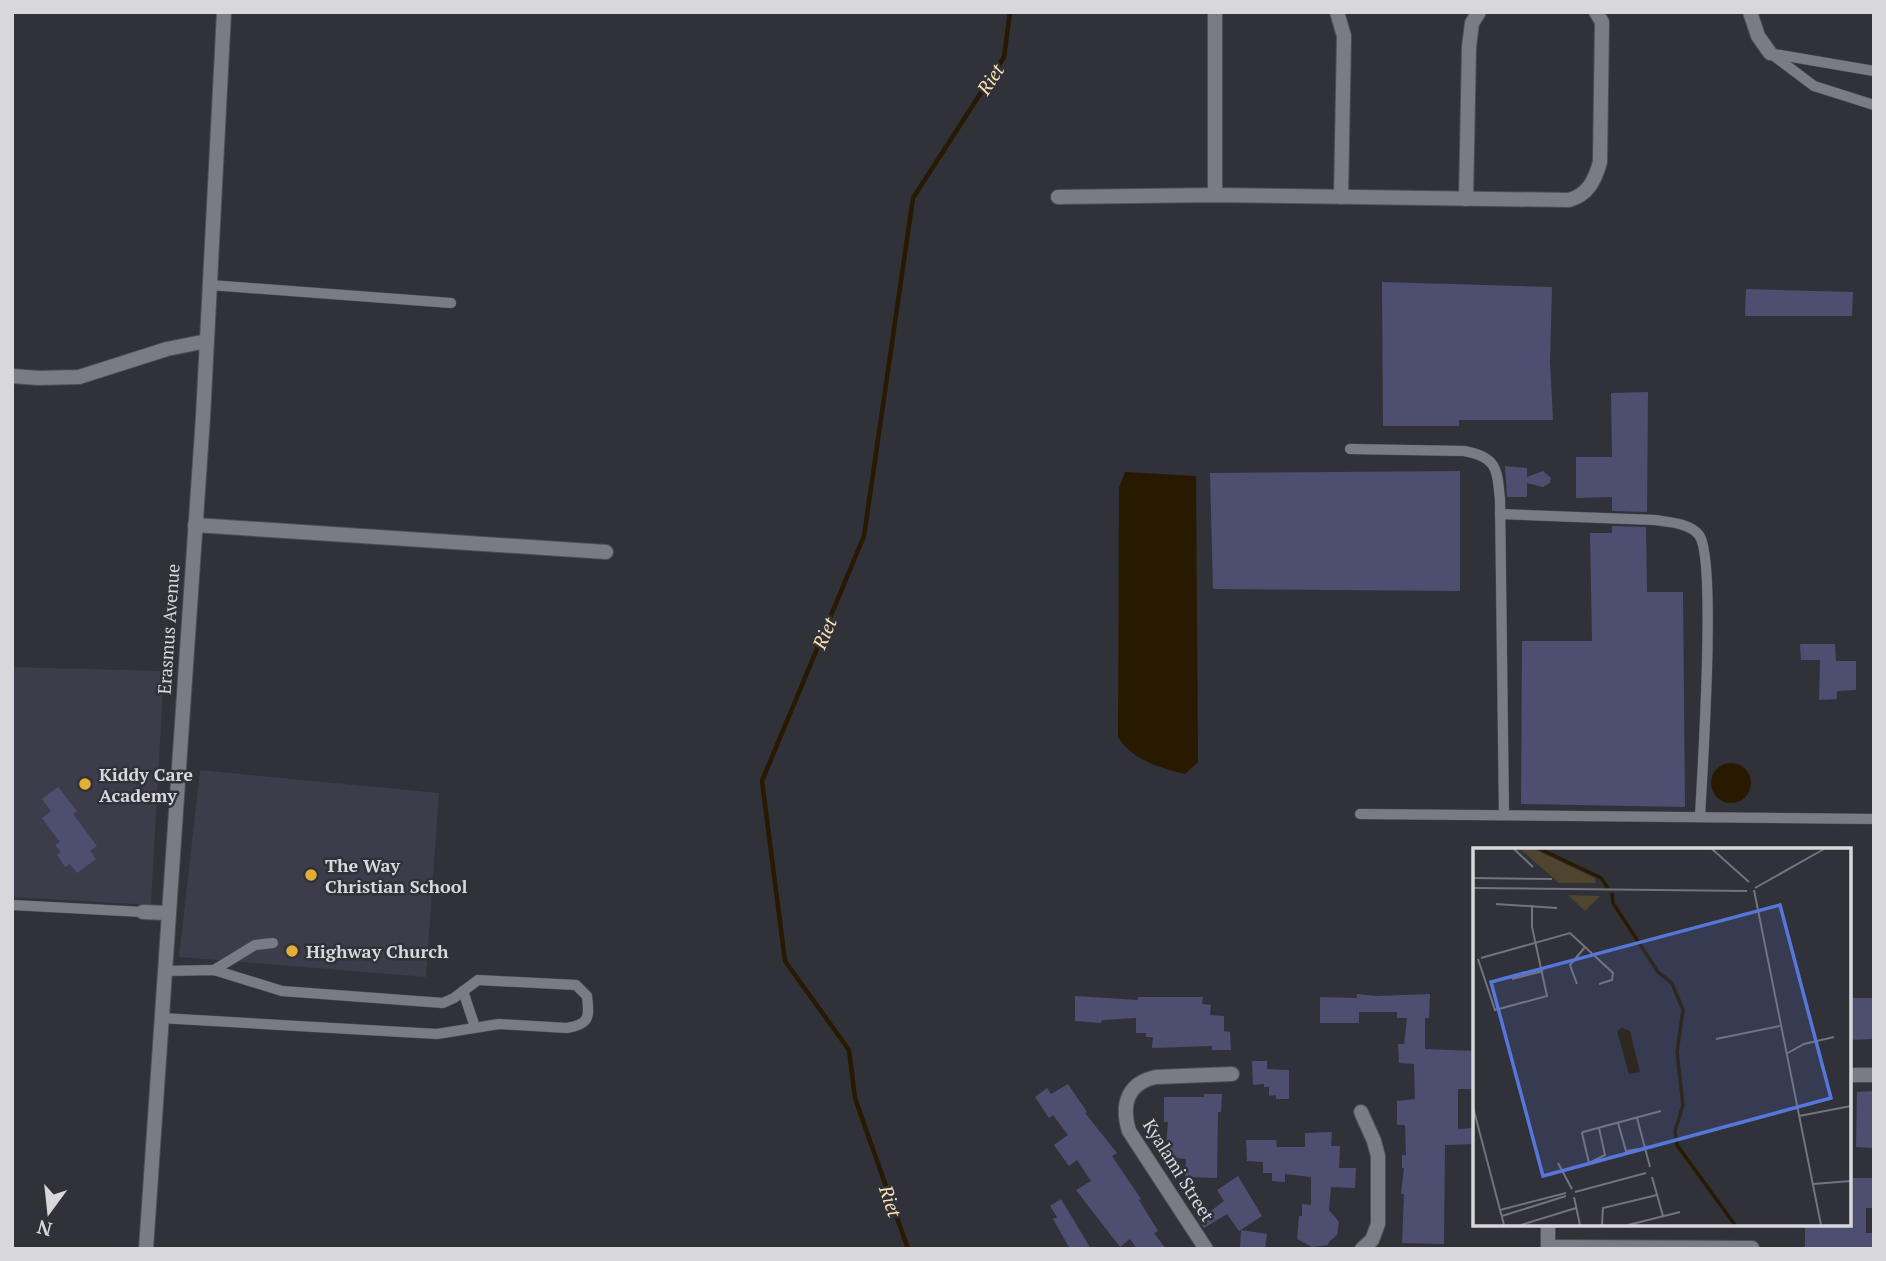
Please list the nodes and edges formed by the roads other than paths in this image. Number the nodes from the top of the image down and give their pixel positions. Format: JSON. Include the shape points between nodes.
{"nodes":[{"id":1,"x":224,"y":12,"type":"edge"},
{"id":2,"x":1215,"y":12,"type":"edge"},
{"id":3,"x":1337,"y":12,"type":"edge"},
{"id":4,"x":1479,"y":12,"type":"edge"},
{"id":5,"x":1596,"y":12,"type":"edge"},
{"id":6,"x":1751,"y":12,"type":"edge"},
{"id":7,"x":1770,"y":53,"type":"junction"},
{"id":8,"x":1874,"y":71,"type":"edge"},
{"id":9,"x":1874,"y":105,"type":"edge"},
{"id":10,"x":1215,"y":195,"type":"junction"},
{"id":11,"x":1058,"y":197,"type":"dead end"},
{"id":12,"x":1341,"y":197,"type":"junction"},
{"id":13,"x":1466,"y":199,"type":"junction"},
{"id":14,"x":210,"y":285,"type":"junction"},
{"id":15,"x":450,"y":303,"type":"dead end"},
{"id":16,"x":207,"y":341,"type":"junction"},
{"id":17,"x":12,"y":376,"type":"edge"},
{"id":18,"x":1350,"y":449,"type":"dead end"},
{"id":19,"x":1500,"y":514,"type":"junction"},
{"id":20,"x":195,"y":525,"type":"junction"},
{"id":21,"x":606,"y":552,"type":"dead end"},
{"id":22,"x":1360,"y":814,"type":"dead end"},
{"id":23,"x":1504,"y":816,"type":"junction"},
{"id":24,"x":1700,"y":817,"type":"junction"},
{"id":25,"x":1874,"y":819,"type":"edge"},
{"id":26,"x":12,"y":905,"type":"edge"},
{"id":27,"x":143,"y":912,"type":"joint"},
{"id":28,"x":167,"y":913,"type":"junction"},
{"id":29,"x":273,"y":943,"type":"dead end"},
{"id":30,"x":214,"y":970,"type":"junction"},
{"id":31,"x":164,"y":971,"type":"junction"},
{"id":32,"x":463,"y":991,"type":"junction"},
{"id":33,"x":161,"y":1018,"type":"junction"},
{"id":34,"x":475,"y":1027,"type":"junction"},
{"id":35,"x":1233,"y":1074,"type":"dead end"},
{"id":36,"x":1851,"y":1075,"type":"edge"},
{"id":37,"x":1874,"y":1075,"type":"edge"},
{"id":38,"x":1361,"y":1112,"type":"dead end"},
{"id":39,"x":1548,"y":1226,"type":"edge"},
{"id":40,"x":1548,"y":1248,"type":"edge"},
{"id":41,"x":1752,"y":1248,"type":"edge"},
{"id":42,"x":146,"y":1249,"type":"edge"},
{"id":43,"x":1206,"y":1249,"type":"edge"},
{"id":44,"x":1362,"y":1249,"type":"edge"}],
"edges":[{"from":1,"to":14,"type":"street","name":"Erasmus Avenue"},
{"from":2,"to":10,"type":"street"},
{"from":3,"to":12,"type":"street","via":[[1344,36]]},
{"from":4,"to":13,"type":"street","via":[[1472,23],[1469,47]]},
{"from":5,"to":13,"type":"street","via":[[1602,22],[1600,162],[1588,190],[1569,200]]},
{"from":6,"to":7,"type":"street","via":[[1758,36]]},
{"from":7,"to":8,"type":"lane"},
{"from":7,"to":9,"type":"lane","via":[[1814,86]]},
{"from":10,"to":11,"type":"street"},
{"from":10,"to":12,"type":"street"},
{"from":12,"to":13,"type":"street"},
{"from":14,"to":15,"type":"lane"},
{"from":14,"to":16,"type":"street","name":"Erasmus Avenue"},
{"from":16,"to":17,"type":"street","via":[[79,377]]},
{"from":16,"to":20,"type":"street","name":"Erasmus Avenue"},
{"from":18,"to":19,"type":"lane","via":[[1480,454],[1494,467]]},
{"from":19,"to":23,"type":"lane"},
{"from":19,"to":24,"type":"lane","via":[[1655,520],[1698,534],[1704,545],[1707,658]]},
{"from":20,"to":21,"type":"street"},
{"from":20,"to":28,"type":"street","name":"Erasmus Avenue"},
{"from":22,"to":23,"type":"lane"},
{"from":23,"to":24,"type":"lane"},
{"from":24,"to":25,"type":"lane"},
{"from":26,"to":27,"type":"lane"},
{"from":27,"to":28,"type":"street"},
{"from":28,"to":31,"type":"street","name":"Erasmus Avenue"},
{"from":29,"to":30,"type":"lane","via":[[255,945]]},
{"from":30,"to":31,"type":"lane"},
{"from":30,"to":32,"type":"lane","via":[[292,992],[443,1003]]},
{"from":31,"to":33,"type":"street","name":"Erasmus Avenue"},
{"from":32,"to":34,"type":"lane"},
{"from":32,"to":34,"type":"lane","via":[[478,980],[576,985],[587,996],[589,1014],[578,1026]]},
{"from":33,"to":34,"type":"lane","via":[[437,1034]]},
{"from":33,"to":42,"type":"street","name":"Erasmus Avenue"},
{"from":35,"to":43,"type":"street","name":"Kyalami Street","via":[[1144,1079],[1126,1101],[1129,1131]]},
{"from":36,"to":37,"type":"street"},
{"from":38,"to":44,"type":"street","via":[[1377,1149],[1378,1179],[1378,1224],[1372,1240]]},
{"from":39,"to":40,"type":"street"},
{"from":40,"to":41,"type":"street"}]}
